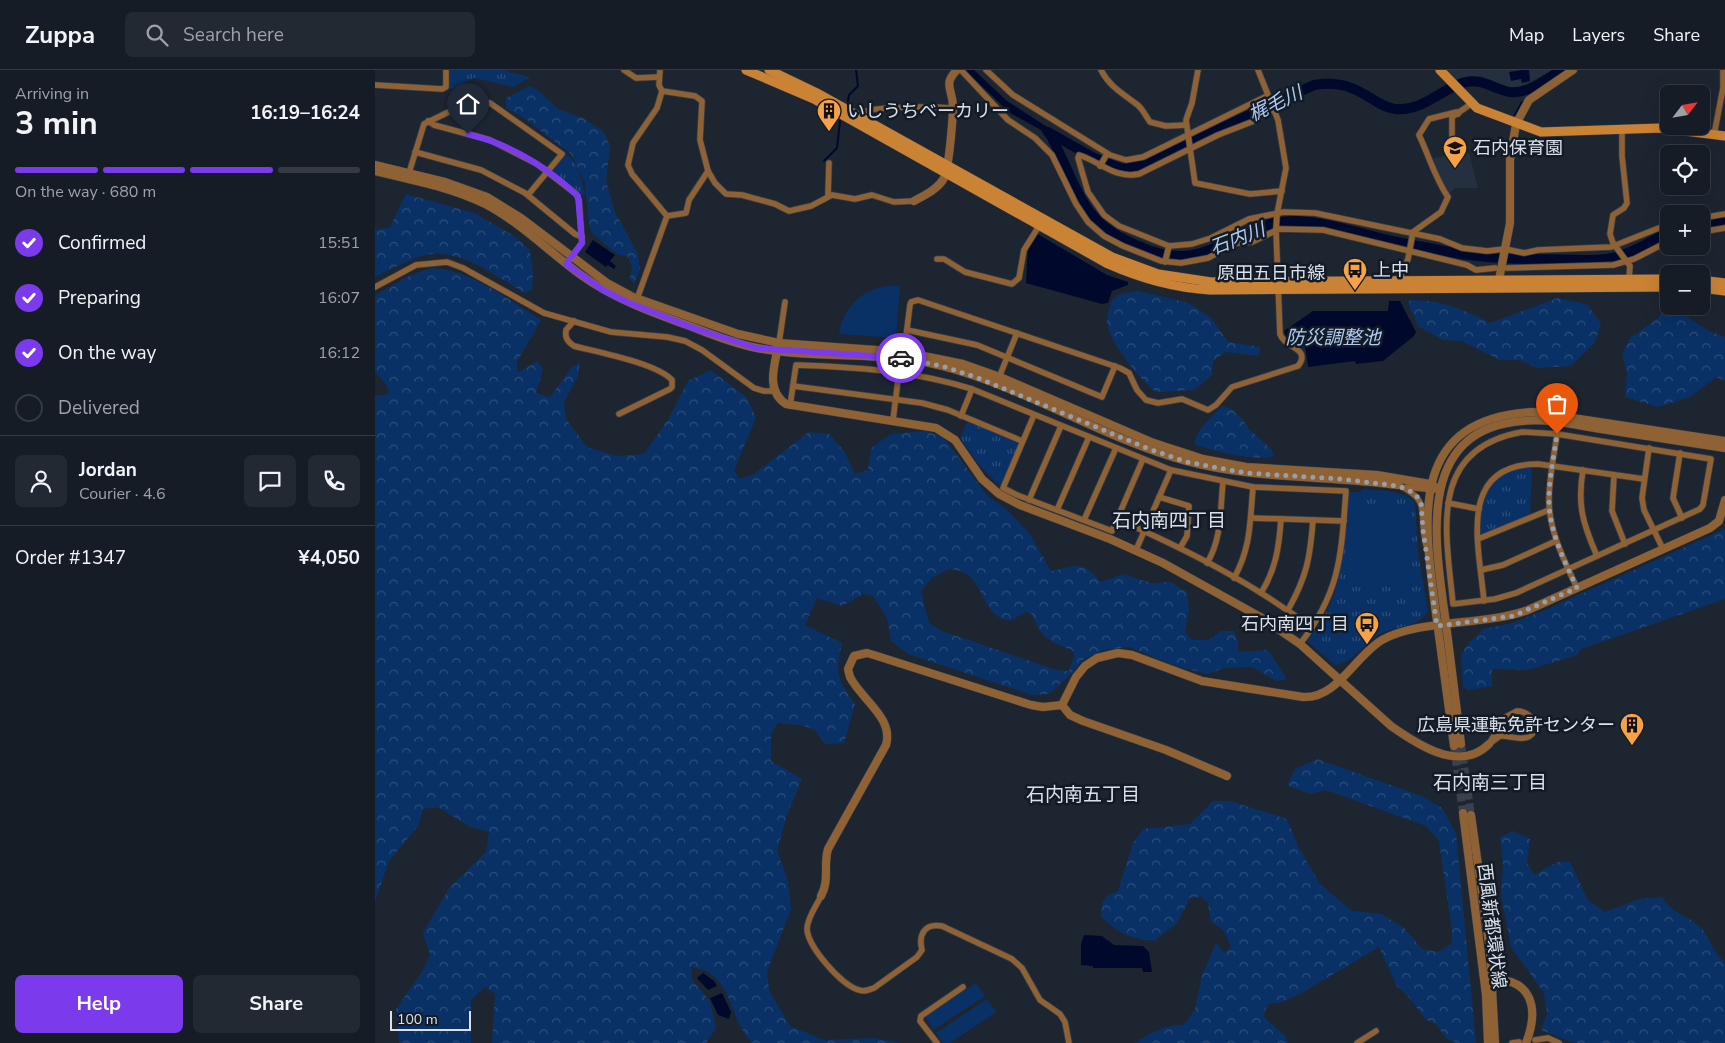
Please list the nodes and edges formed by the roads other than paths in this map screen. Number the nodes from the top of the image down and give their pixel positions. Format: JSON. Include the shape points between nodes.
{"nodes":[{"id":1,"x":447,"y":70,"type":"edge"},
{"id":2,"x":624,"y":70,"type":"edge"},
{"id":3,"x":746,"y":70,"type":"edge"},
{"id":4,"x":769,"y":70,"type":"edge"},
{"id":5,"x":957,"y":70,"type":"edge"},
{"id":6,"x":961,"y":70,"type":"edge"},
{"id":7,"x":986,"y":70,"type":"edge"},
{"id":8,"x":1101,"y":70,"type":"edge"},
{"id":9,"x":1198,"y":70,"type":"edge"},
{"id":10,"x":1258,"y":70,"type":"edge"},
{"id":11,"x":1440,"y":70,"type":"edge"},
{"id":12,"x":1573,"y":70,"type":"edge"},
{"id":13,"x":1723,"y":70,"type":"edge"},
{"id":14,"x":659,"y":73,"type":"edge"},
{"id":15,"x":375,"y":86,"type":"edge"},
{"id":16,"x":662,"y":91,"type":"junction"},
{"id":17,"x":1268,"y":97,"type":"junction"},
{"id":18,"x":1471,"y":104,"type":"junction"},
{"id":19,"x":952,"y":108,"type":"junction"},
{"id":20,"x":1274,"y":108,"type":"junction"},
{"id":21,"x":1458,"y":114,"type":"junction"},
{"id":22,"x":857,"y":115,"type":"junction"},
{"id":23,"x":428,"y":121,"type":"junction"},
{"id":24,"x":1515,"y":124,"type":"junction"},
{"id":25,"x":1186,"y":125,"type":"junction"},
{"id":26,"x":1622,"y":129,"type":"junction"},
{"id":27,"x":1714,"y":135,"type":"junction"},
{"id":28,"x":1725,"y":136,"type":"edge"},
{"id":29,"x":1188,"y":137,"type":"junction"},
{"id":30,"x":1189,"y":148,"type":"junction"},
{"id":31,"x":1452,"y":151,"type":"dead end"},
{"id":32,"x":415,"y":152,"type":"junction"},
{"id":33,"x":1107,"y":154,"type":"junction"},
{"id":34,"x":829,"y":163,"type":"dead end"},
{"id":35,"x":375,"y":164,"type":"edge"},
{"id":36,"x":1100,"y":166,"type":"junction"},
{"id":37,"x":947,"y":168,"type":"junction"},
{"id":38,"x":375,"y":171,"type":"edge"},
{"id":39,"x":547,"y":172,"type":"junction"},
{"id":40,"x":708,"y":172,"type":"junction"},
{"id":41,"x":409,"y":173,"type":"junction"},
{"id":42,"x":1282,"y":191,"type":"junction"},
{"id":43,"x":528,"y":195,"type":"junction"},
{"id":44,"x":829,"y":196,"type":"junction"},
{"id":45,"x":914,"y":201,"type":"joint"},
{"id":46,"x":1277,"y":214,"type":"junction"},
{"id":47,"x":1725,"y":214,"type":"edge"},
{"id":48,"x":667,"y":216,"type":"junction"},
{"id":49,"x":1710,"y":217,"type":"edge"},
{"id":50,"x":1039,"y":226,"type":"junction"},
{"id":51,"x":1660,"y":228,"type":"edge"},
{"id":52,"x":1725,"y":228,"type":"edge"},
{"id":53,"x":1276,"y":229,"type":"junction"},
{"id":54,"x":1710,"y":230,"type":"edge"},
{"id":55,"x":1413,"y":235,"type":"junction"},
{"id":56,"x":582,"y":236,"type":"junction"},
{"id":57,"x":1660,"y":245,"type":"edge"},
{"id":58,"x":1169,"y":246,"type":"junction"},
{"id":59,"x":1617,"y":247,"type":"junction"},
{"id":60,"x":1410,"y":250,"type":"junction"},
{"id":61,"x":1505,"y":250,"type":"junction"},
{"id":62,"x":937,"y":259,"type":"dead end"},
{"id":63,"x":569,"y":261,"type":"junction"},
{"id":64,"x":1165,"y":261,"type":"junction"},
{"id":65,"x":1626,"y":261,"type":"junction"},
{"id":66,"x":1501,"y":268,"type":"junction"},
{"id":67,"x":1629,"y":279,"type":"junction"},
{"id":68,"x":1660,"y":279,"type":"edge"},
{"id":69,"x":1399,"y":280,"type":"junction"},
{"id":70,"x":1498,"y":280,"type":"junction"},
{"id":71,"x":1710,"y":281,"type":"edge"},
{"id":72,"x":1725,"y":283,"type":"edge"},
{"id":73,"x":1278,"y":285,"type":"junction"},
{"id":74,"x":375,"y":287,"type":"edge"},
{"id":75,"x":1660,"y":287,"type":"edge"},
{"id":76,"x":1710,"y":289,"type":"edge"},
{"id":77,"x":1498,"y":290,"type":"junction"},
{"id":78,"x":1725,"y":291,"type":"edge"},
{"id":79,"x":637,"y":298,"type":"junction"},
{"id":80,"x":785,"y":302,"type":"dead end"},
{"id":81,"x":574,"y":321,"type":"junction"},
{"id":82,"x":907,"y":330,"type":"junction"},
{"id":83,"x":1017,"y":333,"type":"junction"},
{"id":84,"x":778,"y":347,"type":"junction"},
{"id":85,"x":904,"y":352,"type":"junction"},
{"id":86,"x":1008,"y":357,"type":"junction"},
{"id":87,"x":1115,"y":366,"type":"junction"},
{"id":88,"x":899,"y":372,"type":"junction"},
{"id":89,"x":998,"y":381,"type":"junction"},
{"id":90,"x":793,"y":386,"type":"junction"},
{"id":91,"x":973,"y":389,"type":"junction"},
{"id":92,"x":774,"y":391,"type":"junction"},
{"id":93,"x":895,"y":400,"type":"junction"},
{"id":94,"x":790,"y":406,"type":"junction"},
{"id":95,"x":619,"y":414,"type":"dead end"},
{"id":96,"x":1034,"y":415,"type":"junction"},
{"id":97,"x":961,"y":416,"type":"junction"},
{"id":98,"x":893,"y":420,"type":"junction"},
{"id":99,"x":1061,"y":426,"type":"junction"},
{"id":100,"x":1557,"y":434,"type":"junction"},
{"id":101,"x":1089,"y":437,"type":"junction"},
{"id":102,"x":1725,"y":440,"type":"edge"},
{"id":103,"x":1022,"y":441,"type":"junction"},
{"id":104,"x":1116,"y":448,"type":"junction"},
{"id":105,"x":1649,"y":448,"type":"junction"},
{"id":106,"x":1725,"y":448,"type":"edge"},
{"id":107,"x":1680,"y":453,"type":"junction"},
{"id":108,"x":1143,"y":459,"type":"junction"},
{"id":109,"x":1553,"y":465,"type":"junction"},
{"id":110,"x":1171,"y":470,"type":"junction"},
{"id":111,"x":1583,"y":470,"type":"junction"},
{"id":112,"x":1614,"y":475,"type":"junction"},
{"id":113,"x":1644,"y":479,"type":"junction"},
{"id":114,"x":1223,"y":482,"type":"junction"},
{"id":115,"x":1398,"y":486,"type":"junction"},
{"id":116,"x":1253,"y":487,"type":"junction"},
{"id":117,"x":1430,"y":487,"type":"junction"},
{"id":118,"x":1439,"y":489,"type":"junction"},
{"id":119,"x":1159,"y":497,"type":"junction"},
{"id":120,"x":1029,"y":500,"type":"junction"},
{"id":121,"x":1725,"y":500,"type":"edge"},
{"id":122,"x":1448,"y":503,"type":"junction"},
{"id":123,"x":1479,"y":509,"type":"junction"},
{"id":124,"x":1057,"y":510,"type":"junction"},
{"id":125,"x":1549,"y":510,"type":"junction"},
{"id":126,"x":1724,"y":514,"type":"edge"},
{"id":127,"x":1251,"y":518,"type":"junction"},
{"id":128,"x":1682,"y":518,"type":"junction"},
{"id":129,"x":1117,"y":519,"type":"junction"},
{"id":130,"x":1281,"y":519,"type":"junction"},
{"id":131,"x":1084,"y":520,"type":"junction"},
{"id":132,"x":1313,"y":520,"type":"junction"},
{"id":133,"x":1344,"y":521,"type":"junction"},
{"id":134,"x":1144,"y":531,"type":"junction"},
{"id":135,"x":1654,"y":531,"type":"junction"},
{"id":136,"x":1478,"y":539,"type":"junction"},
{"id":137,"x":1556,"y":541,"type":"junction"},
{"id":138,"x":1625,"y":544,"type":"junction"},
{"id":139,"x":1427,"y":547,"type":"junction"},
{"id":140,"x":1180,"y":548,"type":"junction"},
{"id":141,"x":1663,"y":549,"type":"junction"},
{"id":142,"x":1136,"y":550,"type":"junction"},
{"id":143,"x":1597,"y":556,"type":"junction"},
{"id":144,"x":1207,"y":563,"type":"junction"},
{"id":145,"x":1481,"y":570,"type":"junction"},
{"id":146,"x":1569,"y":570,"type":"junction"},
{"id":147,"x":1234,"y":578,"type":"junction"},
{"id":148,"x":1577,"y":588,"type":"junction"},
{"id":149,"x":1261,"y":593,"type":"junction"},
{"id":150,"x":1484,"y":601,"type":"junction"},
{"id":151,"x":1289,"y":610,"type":"junction"},
{"id":152,"x":1437,"y":626,"type":"junction"},
{"id":153,"x":1446,"y":626,"type":"junction"},
{"id":154,"x":1312,"y":628,"type":"junction"},
{"id":155,"x":1300,"y":644,"type":"junction"},
{"id":156,"x":1340,"y":679,"type":"junction"},
{"id":157,"x":1062,"y":705,"type":"junction"},
{"id":158,"x":1489,"y":744,"type":"junction"},
{"id":159,"x":1227,"y":776,"type":"dead end"},
{"id":160,"x":1467,"y":814,"type":"tunnel mouth"},
{"id":161,"x":821,"y":896,"type":"joint"},
{"id":162,"x":1488,"y":980,"type":"junction"},
{"id":163,"x":963,"y":987,"type":"dead end"},
{"id":164,"x":1376,"y":1031,"type":"dead end"},
{"id":165,"x":1535,"y":1040,"type":"dead end"},
{"id":166,"x":1523,"y":1042,"type":"edge"},
{"id":167,"x":937,"y":1043,"type":"edge"},
{"id":168,"x":1069,"y":1043,"type":"edge"},
{"id":169,"x":1357,"y":1043,"type":"edge"},
{"id":170,"x":1488,"y":1043,"type":"edge"},
{"id":171,"x":1495,"y":1043,"type":"edge"},
{"id":172,"x":1512,"y":1043,"type":"edge"},
{"id":173,"x":1559,"y":1043,"type":"edge"}],
"edges":[{"from":1,"to":15,"type":"street","via":[[446,87],[441,89]]},
{"from":2,"to":14,"type":"street","via":[[635,78]]},
{"from":3,"to":37,"type":"main road","name":"原田五日市線","via":[[814,100]]},
{"from":4,"to":22,"type":"main road","name":"原田五日市線"},
{"from":5,"to":19,"type":"street","via":[[949,80]]},
{"from":6,"to":64,"type":"street","via":[[1008,120],[1033,136],[1052,154],[1082,213],[1096,229],[1123,246]]},
{"from":7,"to":33,"type":"street","via":[[1013,95]]},
{"from":8,"to":25,"type":"street","via":[[1122,96],[1140,107],[1150,122],[1166,126]]},
{"from":9,"to":25,"type":"street"},
{"from":10,"to":17,"type":"street"},
{"from":11,"to":18,"type":"main road"},
{"from":12,"to":24,"type":"street","via":[[1529,100]]},
{"from":13,"to":27,"type":"street"},
{"from":14,"to":16,"type":"street"},
{"from":16,"to":40,"type":"street","via":[[695,96],[702,101],[700,140]]},
{"from":16,"to":48,"type":"street","via":[[657,108],[633,143],[628,165]]},
{"from":17,"to":20,"type":"street"},
{"from":17,"to":29,"type":"street"},
{"from":18,"to":21,"type":"street"},
{"from":18,"to":24,"type":"main road"},
{"from":19,"to":22,"type":"street","via":[[894,107],[861,111]]},
{"from":19,"to":37,"type":"street"},
{"from":20,"to":30,"type":"street","via":[[1254,121]]},
{"from":20,"to":42,"type":"street","via":[[1287,168]]},
{"from":21,"to":31,"type":"street","via":[[1452,117]]},
{"from":21,"to":55,"type":"street","via":[[1429,119],[1419,132],[1437,182],[1448,197],[1441,212]]},
{"from":22,"to":37,"type":"main road","name":"原田五日市線"},
{"from":23,"to":32,"type":"street","via":[[422,125]]},
{"from":23,"to":39,"type":"street","via":[[489,139]]},
{"from":23,"to":39,"type":"street","via":[[473,100],[491,104],[562,154]]},
{"from":24,"to":26,"type":"main road","via":[[1548,133]]},
{"from":24,"to":61,"type":"street","via":[[1510,223]]},
{"from":25,"to":29,"type":"street"},
{"from":26,"to":27,"type":"main road","via":[[1661,128]]},
{"from":26,"to":59,"type":"street","via":[[1627,203],[1613,215],[1611,234]]},
{"from":27,"to":28,"type":"main road"},
{"from":29,"to":30,"type":"street"},
{"from":29,"to":33,"type":"street","via":[[1137,159],[1121,160]]},
{"from":30,"to":36,"type":"street","via":[[1132,175],[1113,173]]},
{"from":30,"to":42,"type":"street","via":[[1195,183],[1250,194]]},
{"from":32,"to":41,"type":"street"},
{"from":32,"to":43,"type":"street","via":[[477,168]]},
{"from":33,"to":36,"type":"street"},
{"from":34,"to":44,"type":"street"},
{"from":35,"to":41,"type":"street"},
{"from":36,"to":58,"type":"street","via":[[1078,156],[1088,192],[1098,208],[1119,226]]},
{"from":37,"to":45,"type":"street","via":[[937,187]]},
{"from":37,"to":50,"type":"main road","name":"原田五日市線"},
{"from":37,"to":73,"type":"main road","name":"原田五日市線","via":[[1099,251],[1143,270],[1194,281]]},
{"from":38,"to":63,"type":"street","via":[[443,188],[483,204]]},
{"from":39,"to":43,"type":"street"},
{"from":39,"to":56,"type":"street","via":[[579,198]]},
{"from":40,"to":44,"type":"street","via":[[726,194],[744,195],[789,211],[810,206]]},
{"from":40,"to":48,"type":"street","via":[[689,200],[686,213]]},
{"from":41,"to":63,"type":"street","via":[[487,197],[521,218]]},
{"from":42,"to":46,"type":"street"},
{"from":43,"to":56,"type":"street","via":[[575,234]]},
{"from":44,"to":45,"type":"street","via":[[855,199],[872,195],[893,202]]},
{"from":46,"to":53,"type":"street"},
{"from":46,"to":55,"type":"street","via":[[1315,213]]},
{"from":46,"to":58,"type":"street","via":[[1249,219],[1192,244]]},
{"from":47,"to":49,"type":"street"},
{"from":48,"to":79,"type":"street"},
{"from":50,"to":62,"type":"street","via":[[1025,249],[1019,278],[1012,284],[965,272],[944,259]]},
{"from":50,"to":73,"type":"main road","name":"原田五日市線","via":[[1108,264],[1155,282],[1211,290]]},
{"from":51,"to":59,"type":"street"},
{"from":52,"to":54,"type":"street"},
{"from":53,"to":60,"type":"street","via":[[1322,230]]},
{"from":53,"to":64,"type":"street","via":[[1261,239],[1237,243],[1208,258],[1181,263]]},
{"from":53,"to":73,"type":"street"},
{"from":55,"to":60,"type":"street"},
{"from":55,"to":61,"type":"street","via":[[1466,249]]},
{"from":56,"to":63,"type":"street","via":[[581,244]]},
{"from":57,"to":65,"type":"street"},
{"from":58,"to":64,"type":"street"},
{"from":59,"to":61,"type":"street","via":[[1527,253]]},
{"from":59,"to":65,"type":"street"},
{"from":60,"to":66,"type":"street","via":[[1474,269]]},
{"from":60,"to":69,"type":"street"},
{"from":61,"to":66,"type":"street"},
{"from":63,"to":79,"type":"street"},
{"from":63,"to":84,"type":"street","via":[[603,290],[627,302],[736,342]]},
{"from":65,"to":66,"type":"street","via":[[1604,266]]},
{"from":65,"to":67,"type":"street"},
{"from":66,"to":70,"type":"street"},
{"from":67,"to":68,"type":"main road","name":"原田五日市線"},
{"from":67,"to":70,"type":"main road","name":"原田五日市線"},
{"from":69,"to":70,"type":"main road","name":"原田五日市線"},
{"from":69,"to":73,"type":"main road","name":"原田五日市線"},
{"from":70,"to":77,"type":"street"},
{"from":71,"to":72,"type":"main road"},
{"from":73,"to":77,"type":"main road","name":"原田五日市線"},
{"from":73,"to":87,"type":"street","via":[[1281,338],[1299,349],[1302,358],[1294,368],[1232,387],[1213,408],[1203,410],[1182,399],[1159,403],[1150,401],[1140,394],[1129,373]]},
{"from":74,"to":81,"type":"street","via":[[416,265],[447,262],[544,313]]},
{"from":75,"to":77,"type":"main road","name":"原田五日市線"},
{"from":76,"to":78,"type":"main road"},
{"from":79,"to":84,"type":"street"},
{"from":80,"to":84,"type":"street"},
{"from":81,"to":92,"type":"street","via":[[611,332],[685,341],[755,388],[764,392]]},
{"from":81,"to":95,"type":"street","via":[[565,330],[567,342],[573,346],[638,364],[672,380],[670,390]]},
{"from":82,"to":83,"type":"street","via":[[910,305],[914,300]]},
{"from":82,"to":85,"type":"street"},
{"from":82,"to":86,"type":"street","via":[[945,337]]},
{"from":83,"to":86,"type":"street"},
{"from":83,"to":87,"type":"street"},
{"from":84,"to":85,"type":"street"},
{"from":84,"to":89,"type":"street","via":[[912,360]]},
{"from":84,"to":92,"type":"street","via":[[772,382]]},
{"from":85,"to":89,"type":"street","via":[[963,364]]},
{"from":86,"to":87,"type":"street","via":[[1101,397]]},
{"from":86,"to":89,"type":"street"},
{"from":88,"to":90,"type":"street","via":[[796,365]]},
{"from":88,"to":91,"type":"street","via":[[939,378]]},
{"from":88,"to":93,"type":"street"},
{"from":89,"to":115,"type":"street","via":[[1149,449],[1187,462],[1246,473]]},
{"from":89,"to":117,"type":"street","via":[[1189,455],[1247,466],[1359,473]]},
{"from":90,"to":93,"type":"street"},
{"from":90,"to":94,"type":"street"},
{"from":91,"to":96,"type":"street"},
{"from":91,"to":97,"type":"street"},
{"from":92,"to":94,"type":"street"},
{"from":93,"to":97,"type":"street","via":[[921,403]]},
{"from":93,"to":98,"type":"street"},
{"from":94,"to":98,"type":"street"},
{"from":96,"to":99,"type":"street"},
{"from":96,"to":103,"type":"street"},
{"from":97,"to":103,"type":"street"},
{"from":98,"to":142,"type":"street","via":[[929,426],[949,436],[982,478],[1009,501]]},
{"from":99,"to":101,"type":"street"},
{"from":99,"to":120,"type":"street"},
{"from":100,"to":105,"type":"street"},
{"from":100,"to":109,"type":"street"},
{"from":100,"to":122,"type":"street","via":[[1522,432],[1485,443],[1463,463]]},
{"from":101,"to":104,"type":"street"},
{"from":101,"to":124,"type":"street"},
{"from":102,"to":117,"type":"street","via":[[1551,414],[1514,413],[1466,431],[1445,452]]},
{"from":103,"to":120,"type":"street","via":[[1003,488]]},
{"from":104,"to":108,"type":"street"},
{"from":104,"to":131,"type":"street"},
{"from":105,"to":107,"type":"street"},
{"from":105,"to":113,"type":"street"},
{"from":106,"to":118,"type":"street","via":[[1551,421],[1520,421],[1482,432],[1462,447],[1448,467]]},
{"from":107,"to":128,"type":"street","via":[[1673,498]]},
{"from":107,"to":128,"type":"street","via":[[1711,459],[1703,504]]},
{"from":108,"to":110,"type":"street"},
{"from":108,"to":129,"type":"street"},
{"from":109,"to":111,"type":"street"},
{"from":109,"to":123,"type":"street","via":[[1520,464],[1504,469],[1489,481]]},
{"from":109,"to":125,"type":"street"},
{"from":110,"to":114,"type":"street"},
{"from":110,"to":119,"type":"street"},
{"from":111,"to":112,"type":"street"},
{"from":111,"to":143,"type":"street","via":[[1580,504],[1586,532]]},
{"from":112,"to":113,"type":"street"},
{"from":112,"to":138,"type":"street","via":[[1612,511]]},
{"from":113,"to":135,"type":"street","via":[[1644,510]]},
{"from":114,"to":116,"type":"street"},
{"from":114,"to":144,"type":"street","via":[[1218,539]]},
{"from":115,"to":117,"type":"street"},
{"from":115,"to":139,"type":"street","via":[[1415,494],[1421,502]]},
{"from":116,"to":127,"type":"street"},
{"from":116,"to":133,"type":"street","via":[[1346,490]]},
{"from":117,"to":118,"type":"street"},
{"from":117,"to":139,"type":"street"},
{"from":118,"to":153,"type":"street","via":[[1436,548]]},
{"from":119,"to":134,"type":"street"},
{"from":119,"to":140,"type":"street","via":[[1189,506],[1187,536]]},
{"from":120,"to":124,"type":"street"},
{"from":121,"to":126,"type":"street"},
{"from":122,"to":123,"type":"street"},
{"from":122,"to":150,"type":"street","via":[[1447,542],[1453,604]]},
{"from":123,"to":136,"type":"street"},
{"from":124,"to":131,"type":"street"},
{"from":125,"to":136,"type":"street"},
{"from":125,"to":137,"type":"street"},
{"from":126,"to":141,"type":"street","via":[[1710,528]]},
{"from":127,"to":130,"type":"street"},
{"from":127,"to":147,"type":"street","via":[[1247,553]]},
{"from":128,"to":135,"type":"street"},
{"from":129,"to":131,"type":"street","via":[[1112,530]]},
{"from":129,"to":134,"type":"street"},
{"from":130,"to":132,"type":"street"},
{"from":130,"to":149,"type":"street","via":[[1275,567]]},
{"from":132,"to":133,"type":"street"},
{"from":132,"to":151,"type":"street","via":[[1309,565]]},
{"from":133,"to":154,"type":"street","via":[[1337,577],[1326,606]]},
{"from":134,"to":140,"type":"street"},
{"from":134,"to":142,"type":"street"},
{"from":135,"to":138,"type":"street"},
{"from":135,"to":141,"type":"street"},
{"from":136,"to":145,"type":"street"},
{"from":137,"to":145,"type":"street","via":[[1503,565]]},
{"from":137,"to":146,"type":"street"},
{"from":138,"to":143,"type":"street"},
{"from":139,"to":152,"type":"street"},
{"from":140,"to":144,"type":"street"},
{"from":141,"to":148,"type":"street"},
{"from":142,"to":155,"type":"street","via":[[1254,613]]},
{"from":143,"to":146,"type":"street"},
{"from":144,"to":147,"type":"street"},
{"from":145,"to":150,"type":"street"},
{"from":146,"to":148,"type":"street"},
{"from":146,"to":150,"type":"street","via":[[1516,593]]},
{"from":147,"to":149,"type":"street"},
{"from":148,"to":153,"type":"street","via":[[1513,616]]},
{"from":149,"to":151,"type":"street"},
{"from":151,"to":154,"type":"street"},
{"from":152,"to":153,"type":"street"},
{"from":152,"to":153,"type":"street","via":[[1458,745]]},
{"from":152,"to":156,"type":"street","via":[[1406,631],[1384,639],[1364,653]]},
{"from":154,"to":155,"type":"street"},
{"from":155,"to":156,"type":"street"},
{"from":156,"to":157,"type":"street","via":[[1318,695],[1303,697],[1202,681],[1132,655],[1111,654],[1085,666]]},
{"from":156,"to":158,"type":"street","via":[[1391,726],[1445,755],[1471,756]]},
{"from":157,"to":159,"type":"street","via":[[1070,715],[1083,721],[1166,750]]},
{"from":157,"to":161,"type":"street","via":[[1031,705],[867,653],[854,656],[848,669],[850,677],[886,724],[889,736],[887,745],[828,849],[827,881]]},
{"from":158,"to":158,"type":"street","via":[[1508,714],[1521,711],[1535,720],[1535,729],[1527,737],[1500,736]]},
{"from":160,"to":162,"type":"street","name":"西風新都環状線"},
{"from":161,"to":168,"type":"street","via":[[809,920],[809,935],[828,967],[857,990],[874,988],[917,957],[922,950],[920,939],[924,930],[933,925],[942,926],[1011,959],[1022,968],[1040,1000],[1060,1014]]},
{"from":162,"to":166,"type":"street","via":[[1514,981],[1527,994],[1531,1007]]},
{"from":162,"to":170,"type":"street","name":"西風新都環状線"},
{"from":162,"to":171,"type":"street","name":"西風新都環状線"},
{"from":163,"to":167,"type":"street","via":[[921,1016],[920,1021]]},
{"from":164,"to":169,"type":"street"},
{"from":165,"to":173,"type":"street","via":[[1549,1038]]},
{"from":166,"to":172,"type":"street"}]}
